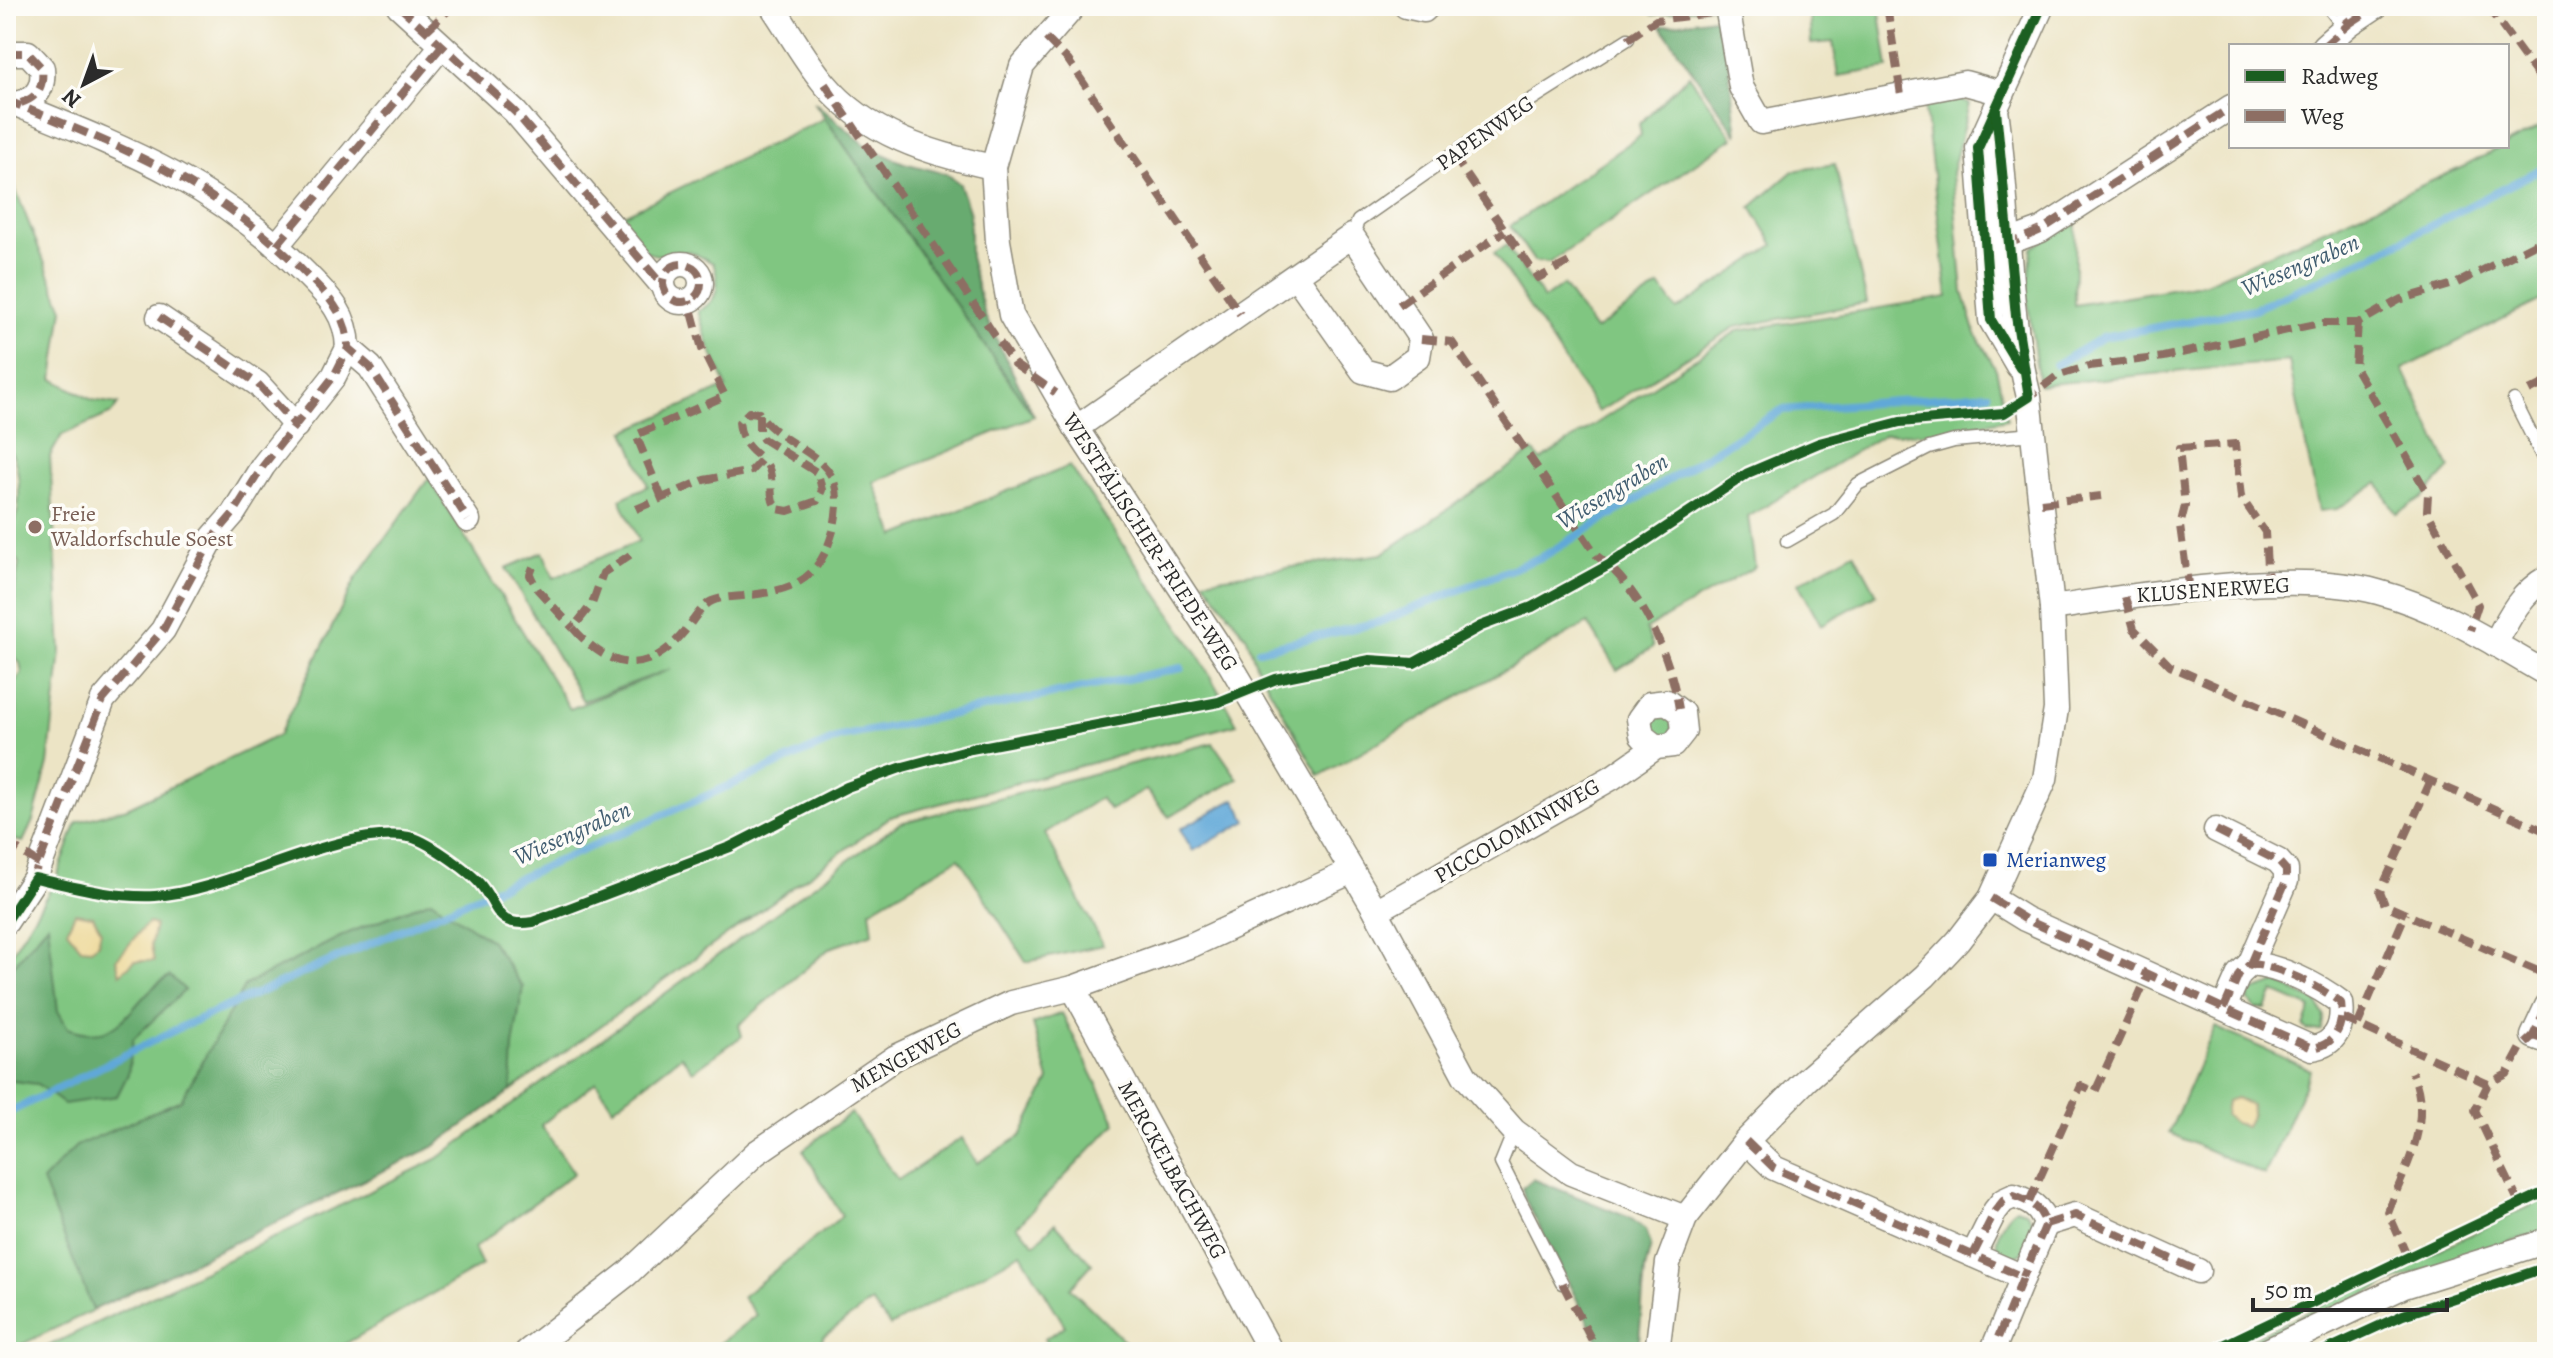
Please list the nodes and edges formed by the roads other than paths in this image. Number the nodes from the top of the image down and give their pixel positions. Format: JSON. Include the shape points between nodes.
{"nodes":[{"id":1,"x":399,"y":6,"type":"edge"},
{"id":2,"x":772,"y":6,"type":"edge"},
{"id":3,"x":1074,"y":6,"type":"edge"},
{"id":4,"x":1406,"y":6,"type":"edge"},
{"id":5,"x":1428,"y":6,"type":"edge"},
{"id":6,"x":1727,"y":6,"type":"edge"},
{"id":7,"x":2042,"y":6,"type":"edge"},
{"id":8,"x":2376,"y":6,"type":"edge"},
{"id":9,"x":2342,"y":15,"type":"edge"},
{"id":10,"x":1628,"y":39,"type":"dead end"},
{"id":11,"x":2325,"y":44,"type":"edge"},
{"id":12,"x":441,"y":47,"type":"junction"},
{"id":13,"x":6,"y":53,"type":"edge"},
{"id":14,"x":14,"y":102,"type":"edge"},
{"id":15,"x":1999,"y":102,"type":"junction"},
{"id":16,"x":2229,"y":108,"type":"edge"},
{"id":17,"x":993,"y":167,"type":"junction"},
{"id":18,"x":1352,"y":236,"type":"junction"},
{"id":19,"x":277,"y":245,"type":"junction"},
{"id":20,"x":1996,"y":247,"type":"junction"},
{"id":21,"x":1296,"y":276,"type":"junction"},
{"id":22,"x":663,"y":286,"type":"dead end"},
{"id":23,"x":159,"y":317,"type":"dead end"},
{"id":24,"x":348,"y":348,"type":"junction"},
{"id":25,"x":2514,"y":400,"type":"dead end"},
{"id":26,"x":296,"y":426,"type":"junction"},
{"id":27,"x":1076,"y":428,"type":"junction"},
{"id":28,"x":2033,"y":434,"type":"junction"},
{"id":29,"x":2547,"y":466,"type":"edge"},
{"id":30,"x":468,"y":520,"type":"dead end"},
{"id":31,"x":1787,"y":541,"type":"dead end"},
{"id":32,"x":2547,"y":578,"type":"edge"},
{"id":33,"x":2052,"y":608,"type":"junction"},
{"id":34,"x":2495,"y":644,"type":"junction"},
{"id":35,"x":2547,"y":674,"type":"edge"},
{"id":36,"x":1656,"y":747,"type":"dead end"},
{"id":37,"x":2216,"y":830,"type":"dead end"},
{"id":38,"x":1350,"y":872,"type":"junction"},
{"id":39,"x":1991,"y":898,"type":"junction"},
{"id":40,"x":1376,"y":911,"type":"junction"},
{"id":41,"x":6,"y":922,"type":"edge"},
{"id":42,"x":2250,"y":964,"type":"junction"},
{"id":43,"x":1073,"y":988,"type":"junction"},
{"id":44,"x":2547,"y":1006,"type":"edge"},
{"id":45,"x":2224,"y":1008,"type":"junction"},
{"id":46,"x":2547,"y":1041,"type":"edge"},
{"id":47,"x":1514,"y":1131,"type":"junction"},
{"id":48,"x":1746,"y":1141,"type":"junction"},
{"id":49,"x":1685,"y":1218,"type":"junction"},
{"id":50,"x":2046,"y":1224,"type":"junction"},
{"id":51,"x":2547,"y":1241,"type":"edge"},
{"id":52,"x":1973,"y":1255,"type":"junction"},
{"id":53,"x":2198,"y":1271,"type":"dead end"},
{"id":54,"x":2023,"y":1277,"type":"junction"},
{"id":55,"x":1562,"y":1283,"type":"dead end"},
{"id":56,"x":527,"y":1352,"type":"edge"},
{"id":57,"x":1271,"y":1352,"type":"edge"},
{"id":58,"x":1657,"y":1352,"type":"edge"},
{"id":59,"x":1992,"y":1352,"type":"edge"},
{"id":60,"x":2265,"y":1352,"type":"edge"}],
"edges":[{"from":1,"to":12,"type":"street"},
{"from":2,"to":17,"type":"street","via":[[825,84],[875,129]]},
{"from":3,"to":17,"type":"street","name":"WESTFÄLISCHER-FRIEDE-WEG","via":[[1022,66]]},
{"from":4,"to":5,"type":"street"},
{"from":6,"to":15,"type":"street","via":[[1741,87],[1761,122],[1965,83]]},
{"from":7,"to":15,"type":"street"},
{"from":8,"to":9,"type":"street"},
{"from":9,"to":11,"type":"street"},
{"from":10,"to":18,"type":"lane","name":"PAPENWEG","via":[[1358,221]]},
{"from":12,"to":19,"type":"street"},
{"from":12,"to":22,"type":"street","via":[[515,112]]},
{"from":13,"to":14,"type":"street","via":[[28,53],[42,68],[35,96]]},
{"from":14,"to":19,"type":"street","via":[[141,155],[209,193]]},
{"from":15,"to":20,"type":"street","via":[[1978,148]]},
{"from":16,"to":20,"type":"street","via":[[2041,230]]},
{"from":17,"to":27,"type":"street","name":"WESTFÄLISCHER-FRIEDE-WEG","via":[[1011,315]]},
{"from":18,"to":21,"type":"street","name":"PAPENWEG"},
{"from":18,"to":21,"type":"street","via":[[1421,339],[1418,357],[1389,378],[1363,371]]},
{"from":19,"to":24,"type":"street","via":[[334,302],[348,326]]},
{"from":20,"to":28,"type":"street","via":[[1991,320],[2023,373]]},
{"from":21,"to":27,"type":"street","name":"PAPENWEG"},
{"from":23,"to":26,"type":"street","via":[[258,384]]},
{"from":24,"to":26,"type":"street"},
{"from":24,"to":30,"type":"street","via":[[370,367]]},
{"from":25,"to":29,"type":"lane"},
{"from":26,"to":41,"type":"street","via":[[213,537],[163,630],[103,700],[35,878]]},
{"from":27,"to":38,"type":"street","name":"WESTFÄLISCHER-FRIEDE-WEG","via":[[1226,657]]},
{"from":28,"to":31,"type":"lane","via":[[1929,448],[1858,484],[1834,514]]},
{"from":28,"to":33,"type":"street"},
{"from":32,"to":34,"type":"street","via":[[2512,612]]},
{"from":33,"to":34,"type":"street","name":"KLUSENERWEG","via":[[2291,583],[2376,591]]},
{"from":33,"to":39,"type":"street","via":[[2056,709],[2045,779]]},
{"from":34,"to":35,"type":"street","name":"KLUSENERWEG"},
{"from":36,"to":40,"type":"street","name":"PICCOLOMINIWEG","via":[[1613,777]]},
{"from":37,"to":42,"type":"street","via":[[2286,870]]},
{"from":38,"to":40,"type":"street","name":"WESTFÄLISCHER-FRIEDE-WEG"},
{"from":38,"to":43,"type":"street","name":"MENGEWEG","via":[[1194,944]]},
{"from":39,"to":45,"type":"street","via":[[2025,919]]},
{"from":39,"to":48,"type":"street","via":[[1925,976],[1806,1080]]},
{"from":40,"to":47,"type":"street","name":"WESTFÄLISCHER-FRIEDE-WEG","via":[[1465,1076]]},
{"from":42,"to":45,"type":"street","via":[[2239,974]]},
{"from":42,"to":45,"type":"street","via":[[2265,965],[2341,1003],[2343,1018],[2336,1035],[2325,1046],[2312,1048]]},
{"from":43,"to":56,"type":"street","name":"MENGEWEG","via":[[1011,1003],[896,1057],[827,1101],[756,1153],[627,1274]]},
{"from":43,"to":57,"type":"street","name":"MERCKELBACHWEG"},
{"from":44,"to":46,"type":"street","via":[[2533,1036]]},
{"from":47,"to":49,"type":"street","name":"WESTFÄLISCHER-FRIEDE-WEG","via":[[1571,1173]]},
{"from":47,"to":55,"type":"lane","via":[[1501,1163]]},
{"from":48,"to":49,"type":"street"},
{"from":48,"to":52,"type":"street","via":[[1774,1168]]},
{"from":49,"to":58,"type":"street","via":[[1668,1263]]},
{"from":50,"to":52,"type":"street","via":[[2042,1211],[2014,1196],[1995,1211]]},
{"from":50,"to":53,"type":"street","via":[[2075,1215]]},
{"from":50,"to":54,"type":"street"},
{"from":51,"to":60,"type":"street","via":[[2404,1286]]},
{"from":52,"to":54,"type":"street"},
{"from":54,"to":59,"type":"street"}]}
